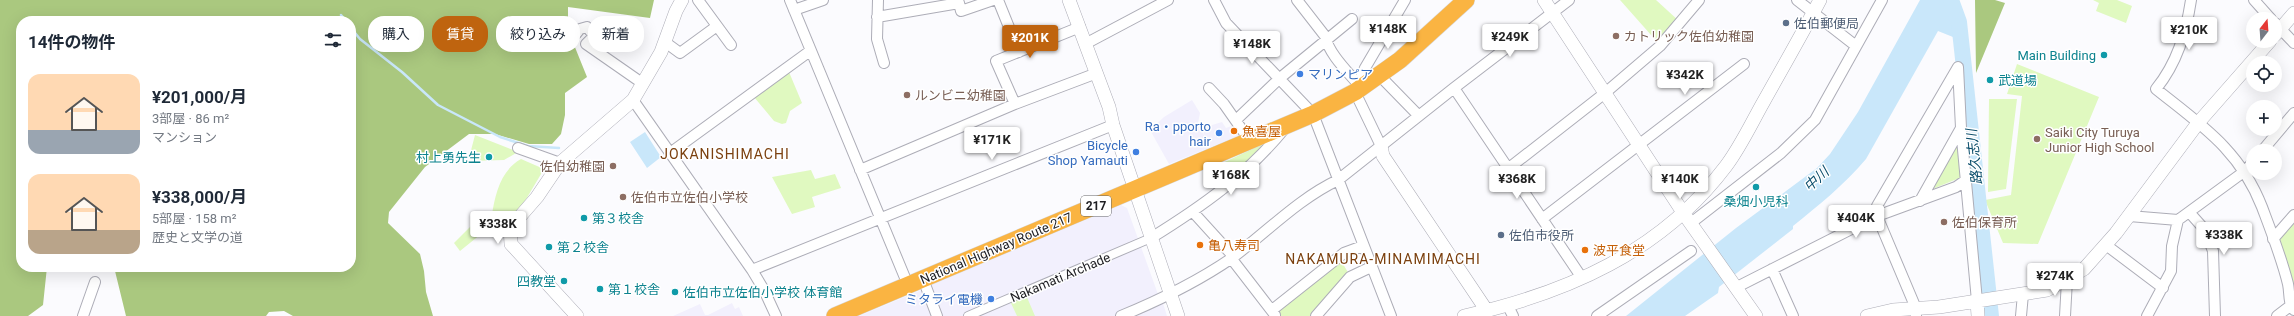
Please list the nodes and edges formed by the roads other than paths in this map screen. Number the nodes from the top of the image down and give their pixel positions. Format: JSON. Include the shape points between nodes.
{"nodes":[{"id":1,"x":682,"y":0,"type":"edge"},
{"id":2,"x":698,"y":0,"type":"edge"},
{"id":3,"x":790,"y":0,"type":"edge"},
{"id":4,"x":823,"y":0,"type":"edge"},
{"id":5,"x":878,"y":0,"type":"edge"},
{"id":6,"x":993,"y":0,"type":"edge"},
{"id":7,"x":998,"y":0,"type":"edge"},
{"id":8,"x":1070,"y":0,"type":"edge"},
{"id":9,"x":1168,"y":0,"type":"edge"},
{"id":10,"x":1214,"y":0,"type":"edge"},
{"id":11,"x":1297,"y":0,"type":"edge"},
{"id":12,"x":1405,"y":0,"type":"edge"},
{"id":13,"x":1466,"y":0,"type":"edge"},
{"id":14,"x":1544,"y":0,"type":"edge"},
{"id":15,"x":1569,"y":0,"type":"edge"},
{"id":16,"x":1698,"y":0,"type":"edge"},
{"id":17,"x":1797,"y":0,"type":"edge"},
{"id":18,"x":1820,"y":0,"type":"edge"},
{"id":19,"x":1882,"y":0,"type":"edge"},
{"id":20,"x":2191,"y":0,"type":"edge"},
{"id":21,"x":2254,"y":0,"type":"edge"},
{"id":22,"x":794,"y":10,"type":"junction"},
{"id":23,"x":1552,"y":12,"type":"junction"},
{"id":24,"x":2265,"y":12,"type":"edge"},
{"id":25,"x":1813,"y":13,"type":"junction"},
{"id":26,"x":2294,"y":13,"type":"edge"},
{"id":27,"x":877,"y":17,"type":"junction"},
{"id":28,"x":1352,"y":19,"type":"dead end"},
{"id":29,"x":2282,"y":24,"type":"edge"},
{"id":30,"x":717,"y":26,"type":"junction"},
{"id":31,"x":1080,"y":27,"type":"junction"},
{"id":32,"x":580,"y":29,"type":"edge"},
{"id":33,"x":2282,"y":33,"type":"edge"},
{"id":34,"x":1326,"y":39,"type":"junction"},
{"id":35,"x":664,"y":42,"type":"junction"},
{"id":36,"x":1087,"y":43,"type":"junction"},
{"id":37,"x":2294,"y":43,"type":"edge"},
{"id":38,"x":731,"y":44,"type":"dead end"},
{"id":39,"x":1856,"y":46,"type":"junction"},
{"id":40,"x":2264,"y":48,"type":"edge"},
{"id":41,"x":810,"y":51,"type":"junction"},
{"id":42,"x":1019,"y":52,"type":"junction"},
{"id":43,"x":884,"y":63,"type":"dead end"},
{"id":44,"x":1744,"y":64,"type":"dead end"},
{"id":45,"x":1097,"y":73,"type":"junction"},
{"id":46,"x":1379,"y":75,"type":"junction"},
{"id":47,"x":1280,"y":78,"type":"junction"},
{"id":48,"x":642,"y":83,"type":"junction"},
{"id":49,"x":1209,"y":88,"type":"dead end"},
{"id":50,"x":1357,"y":88,"type":"junction"},
{"id":51,"x":1454,"y":88,"type":"junction"},
{"id":52,"x":1605,"y":93,"type":"junction"},
{"id":53,"x":633,"y":100,"type":"junction"},
{"id":54,"x":1015,"y":104,"type":"junction"},
{"id":55,"x":1313,"y":114,"type":"junction"},
{"id":56,"x":1419,"y":116,"type":"junction"},
{"id":57,"x":2293,"y":116,"type":"edge"},
{"id":58,"x":1236,"y":120,"type":"junction"},
{"id":59,"x":2198,"y":123,"type":"junction"},
{"id":60,"x":1113,"y":125,"type":"junction"},
{"id":61,"x":1287,"y":126,"type":"junction"},
{"id":62,"x":1961,"y":128,"type":"junction"},
{"id":63,"x":1250,"y":141,"type":"junction"},
{"id":64,"x":1638,"y":144,"type":"junction"},
{"id":65,"x":2268,"y":144,"type":"edge"},
{"id":66,"x":1381,"y":146,"type":"junction"},
{"id":67,"x":518,"y":148,"type":"dead end"},
{"id":68,"x":670,"y":153,"type":"junction"},
{"id":69,"x":560,"y":163,"type":"junction"},
{"id":70,"x":1509,"y":168,"type":"junction"},
{"id":71,"x":860,"y":170,"type":"junction"},
{"id":72,"x":2245,"y":171,"type":"junction"},
{"id":73,"x":1338,"y":180,"type":"junction"},
{"id":74,"x":1966,"y":180,"type":"junction"},
{"id":75,"x":1135,"y":190,"type":"junction"},
{"id":76,"x":1920,"y":201,"type":"junction"},
{"id":77,"x":1193,"y":212,"type":"junction"},
{"id":78,"x":2189,"y":212,"type":"junction"},
{"id":79,"x":2294,"y":215,"type":"edge"},
{"id":80,"x":1877,"y":216,"type":"junction"},
{"id":81,"x":2129,"y":216,"type":"junction"},
{"id":82,"x":879,"y":218,"type":"junction"},
{"id":83,"x":1687,"y":218,"type":"junction"},
{"id":84,"x":1542,"y":219,"type":"junction"},
{"id":85,"x":2178,"y":220,"type":"junction"},
{"id":86,"x":1151,"y":238,"type":"junction"},
{"id":87,"x":2273,"y":239,"type":"junction"},
{"id":88,"x":2106,"y":245,"type":"junction"},
{"id":89,"x":1363,"y":246,"type":"junction"},
{"id":90,"x":1690,"y":251,"type":"dead end"},
{"id":91,"x":1232,"y":257,"type":"junction"},
{"id":92,"x":1371,"y":267,"type":"junction"},
{"id":93,"x":752,"y":270,"type":"junction"},
{"id":94,"x":1772,"y":270,"type":"junction"},
{"id":95,"x":1582,"y":278,"type":"junction"},
{"id":96,"x":2067,"y":280,"type":"junction"},
{"id":97,"x":95,"y":282,"type":"dead end"},
{"id":98,"x":915,"y":282,"type":"junction"},
{"id":99,"x":1736,"y":285,"type":"junction"},
{"id":100,"x":2163,"y":288,"type":"junction"},
{"id":101,"x":2024,"y":294,"type":"junction"},
{"id":102,"x":1170,"y":295,"type":"junction"},
{"id":103,"x":1980,"y":301,"type":"junction"},
{"id":104,"x":2293,"y":307,"type":"edge"},
{"id":105,"x":1487,"y":311,"type":"junction"},
{"id":106,"x":1511,"y":311,"type":"edge"},
{"id":107,"x":1915,"y":312,"type":"edge"},
{"id":108,"x":1274,"y":313,"type":"edge"},
{"id":109,"x":1874,"y":315,"type":"edge"},
{"id":110,"x":83,"y":316,"type":"edge"},
{"id":111,"x":577,"y":316,"type":"edge"},
{"id":112,"x":776,"y":316,"type":"edge"},
{"id":113,"x":835,"y":316,"type":"edge"},
{"id":114,"x":937,"y":316,"type":"edge"},
{"id":115,"x":968,"y":316,"type":"edge"},
{"id":116,"x":1121,"y":316,"type":"edge"},
{"id":117,"x":1178,"y":316,"type":"edge"},
{"id":118,"x":1316,"y":316,"type":"edge"},
{"id":119,"x":1390,"y":316,"type":"edge"},
{"id":120,"x":1464,"y":316,"type":"edge"},
{"id":121,"x":1597,"y":316,"type":"edge"},
{"id":122,"x":1756,"y":316,"type":"edge"},
{"id":123,"x":1793,"y":316,"type":"edge"},
{"id":124,"x":1978,"y":316,"type":"edge"},
{"id":125,"x":2021,"y":316,"type":"edge"},
{"id":126,"x":2064,"y":316,"type":"edge"},
{"id":127,"x":2148,"y":316,"type":"edge"},
{"id":128,"x":2215,"y":316,"type":"edge"},
{"id":129,"x":2277,"y":316,"type":"edge"}],
"edges":[{"from":1,"to":35,"type":"street"},
{"from":2,"to":30,"type":"street"},
{"from":3,"to":22,"type":"street"},
{"from":4,"to":22,"type":"street"},
{"from":5,"to":27,"type":"street"},
{"from":6,"to":27,"type":"street","via":[[961,11],[959,3]]},
{"from":7,"to":42,"type":"street"},
{"from":8,"to":31,"type":"street"},
{"from":9,"to":36,"type":"street"},
{"from":10,"to":47,"type":"street","via":[[1226,23]]},
{"from":11,"to":34,"type":"street"},
{"from":12,"to":50,"type":"street","via":[[1365,68]]},
{"from":13,"to":46,"type":"highway","number":"217","via":[[1400,60]]},
{"from":14,"to":23,"type":"street"},
{"from":15,"to":23,"type":"street"},
{"from":16,"to":52,"type":"street","via":[[1660,46]]},
{"from":17,"to":25,"type":"street"},
{"from":18,"to":25,"type":"street"},
{"from":19,"to":39,"type":"street"},
{"from":20,"to":59,"type":"street","via":[[2188,22],[2170,70],[2156,89]]},
{"from":21,"to":24,"type":"street"},
{"from":22,"to":41,"type":"street"},
{"from":23,"to":51,"type":"street"},
{"from":23,"to":52,"type":"street"},
{"from":25,"to":39,"type":"street"},
{"from":25,"to":83,"type":"street","via":[[1731,158]]},
{"from":26,"to":29,"type":"street"},
{"from":27,"to":43,"type":"street","via":[[877,40]]},
{"from":28,"to":34,"type":"street"},
{"from":30,"to":35,"type":"street","via":[[680,53]]},
{"from":30,"to":38,"type":"street"},
{"from":31,"to":36,"type":"street"},
{"from":31,"to":42,"type":"street"},
{"from":32,"to":48,"type":"street","via":[[587,27],[594,36],[586,44]]},
{"from":33,"to":37,"type":"street"},
{"from":34,"to":47,"type":"street"},
{"from":34,"to":50,"type":"street"},
{"from":35,"to":48,"type":"street","via":[[661,52]]},
{"from":36,"to":45,"type":"street"},
{"from":39,"to":83,"type":"street","via":[[1815,120],[1781,152]]},
{"from":40,"to":59,"type":"street"},
{"from":41,"to":68,"type":"street"},
{"from":41,"to":71,"type":"street"},
{"from":42,"to":54,"type":"street","via":[[996,62]]},
{"from":44,"to":64,"type":"street"},
{"from":45,"to":54,"type":"street"},
{"from":45,"to":60,"type":"street"},
{"from":46,"to":50,"type":"highway","number":"217"},
{"from":46,"to":56,"type":"street"},
{"from":47,"to":55,"type":"street"},
{"from":47,"to":58,"type":"street"},
{"from":48,"to":53,"type":"street"},
{"from":49,"to":58,"type":"street"},
{"from":50,"to":55,"type":"highway","name":"National Highway Route 217","number":"217"},
{"from":50,"to":66,"type":"street"},
{"from":51,"to":56,"type":"street"},
{"from":51,"to":70,"type":"street"},
{"from":52,"to":64,"type":"street"},
{"from":52,"to":70,"type":"street"},
{"from":53,"to":68,"type":"street"},
{"from":53,"to":69,"type":"street"},
{"from":54,"to":71,"type":"street"},
{"from":55,"to":61,"type":"highway","name":"National Highway Route 217","number":"217"},
{"from":55,"to":73,"type":"street"},
{"from":56,"to":66,"type":"street"},
{"from":57,"to":65,"type":"street"},
{"from":58,"to":63,"type":"street"},
{"from":59,"to":72,"type":"street","via":[[2231,152]]},
{"from":59,"to":81,"type":"street"},
{"from":60,"to":75,"type":"street"},
{"from":60,"to":82,"type":"street"},
{"from":61,"to":63,"type":"highway","name":"National Highway Route 217","number":"217"},
{"from":61,"to":77,"type":"street","via":[[1268,150]]},
{"from":62,"to":74,"type":"street"},
{"from":62,"to":76,"type":"street"},
{"from":62,"to":80,"type":"street","via":[[1958,67],[1877,206]]},
{"from":63,"to":75,"type":"highway","name":"National Highway Route 217","number":"217"},
{"from":64,"to":83,"type":"street"},
{"from":64,"to":84,"type":"street"},
{"from":66,"to":73,"type":"street"},
{"from":66,"to":105,"type":"street","via":[[1383,156]]},
{"from":67,"to":69,"type":"street"},
{"from":68,"to":93,"type":"street"},
{"from":69,"to":111,"type":"street","via":[[537,197],[510,228],[511,244]]},
{"from":70,"to":84,"type":"street"},
{"from":71,"to":82,"type":"street"},
{"from":72,"to":78,"type":"street"},
{"from":72,"to":87,"type":"street"},
{"from":73,"to":89,"type":"street"},
{"from":73,"to":91,"type":"street","via":[[1321,189]]},
{"from":74,"to":76,"type":"street","via":[[1956,187]]},
{"from":74,"to":103,"type":"street"},
{"from":75,"to":86,"type":"street"},
{"from":75,"to":98,"type":"highway","name":"National Highway Route 217","number":"217"},
{"from":76,"to":80,"type":"street"},
{"from":77,"to":86,"type":"street"},
{"from":77,"to":91,"type":"street"},
{"from":78,"to":85,"type":"street"},
{"from":78,"to":128,"type":"street","via":[[2205,230],[2213,251]]},
{"from":79,"to":87,"type":"street"},
{"from":80,"to":94,"type":"street"},
{"from":80,"to":107,"type":"street"},
{"from":81,"to":85,"type":"street"},
{"from":81,"to":88,"type":"street"},
{"from":82,"to":93,"type":"street"},
{"from":82,"to":98,"type":"street"},
{"from":83,"to":95,"type":"street","via":[[1618,261]]},
{"from":83,"to":99,"type":"street"},
{"from":84,"to":95,"type":"street"},
{"from":85,"to":100,"type":"street","via":[[2172,246],[2171,271]]},
{"from":86,"to":102,"type":"street"},
{"from":86,"to":115,"type":"street","name":"Nakamati Archade"},
{"from":87,"to":104,"type":"street"},
{"from":88,"to":96,"type":"street","via":[[2084,269]]},
{"from":88,"to":100,"type":"street"},
{"from":89,"to":92,"type":"street"},
{"from":89,"to":108,"type":"street","via":[[1344,254]]},
{"from":90,"to":121,"type":"street"},
{"from":91,"to":102,"type":"street"},
{"from":91,"to":108,"type":"street"},
{"from":92,"to":118,"type":"street","via":[[1350,277]]},
{"from":92,"to":119,"type":"street"},
{"from":93,"to":112,"type":"street"},
{"from":94,"to":99,"type":"street"},
{"from":94,"to":123,"type":"street"},
{"from":95,"to":106,"type":"street"},
{"from":96,"to":101,"type":"street","via":[[2047,290]]},
{"from":96,"to":126,"type":"street"},
{"from":97,"to":110,"type":"street"},
{"from":98,"to":113,"type":"highway","name":"National Highway Route 217","number":"217"},
{"from":98,"to":114,"type":"street"},
{"from":99,"to":122,"type":"street"},
{"from":100,"to":127,"type":"street"},
{"from":101,"to":103,"type":"street"},
{"from":101,"to":125,"type":"street"},
{"from":102,"to":116,"type":"street"},
{"from":102,"to":117,"type":"street"},
{"from":103,"to":107,"type":"street"},
{"from":103,"to":124,"type":"street"},
{"from":104,"to":129,"type":"street"},
{"from":105,"to":106,"type":"street"},
{"from":105,"to":120,"type":"street"},
{"from":107,"to":109,"type":"street"}]}
